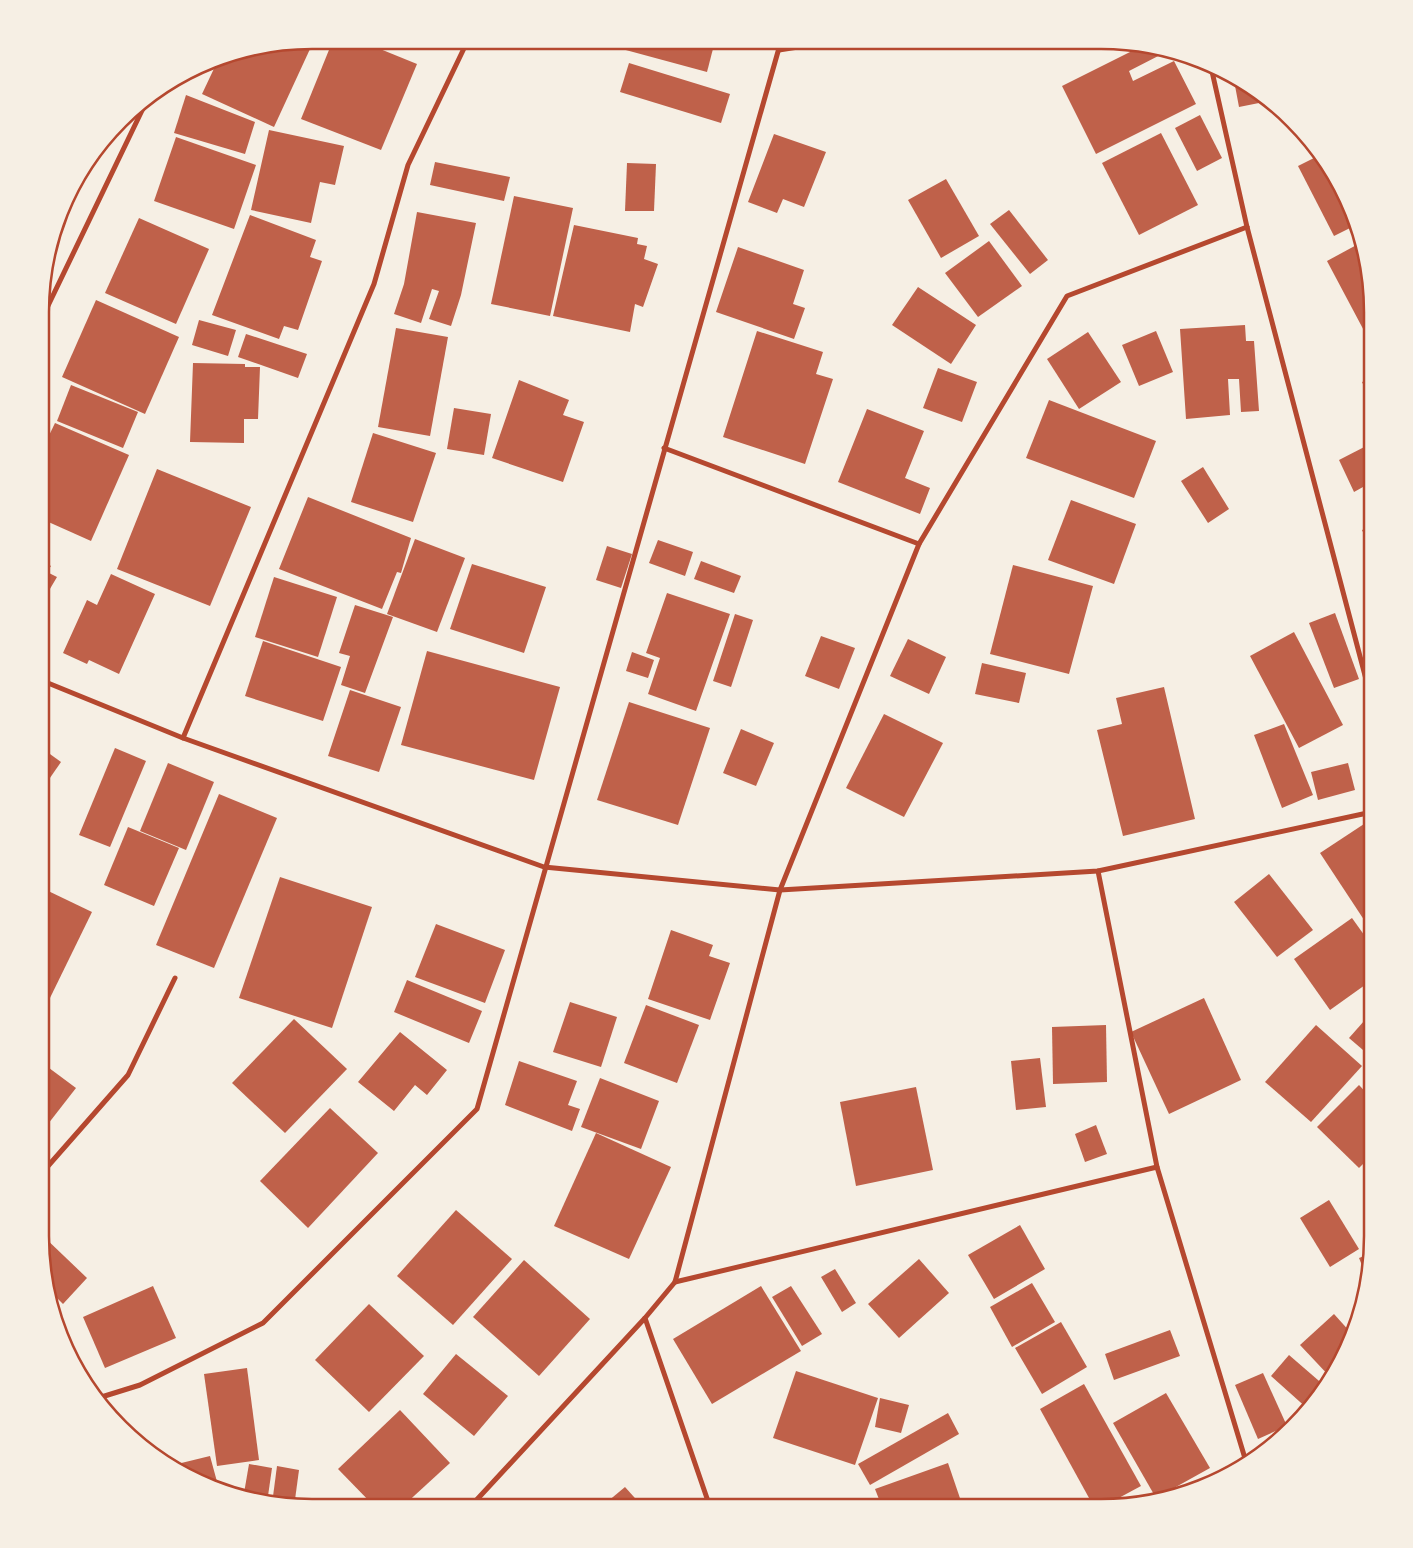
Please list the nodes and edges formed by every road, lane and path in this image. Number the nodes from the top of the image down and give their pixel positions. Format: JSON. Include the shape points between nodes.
{"nodes":[{"id":1,"x":464,"y":49,"type":"edge"},
{"id":2,"x":786,"y":49,"type":"edge"},
{"id":3,"x":779,"y":50,"type":"joint"},
{"id":4,"x":1211,"y":73,"type":"edge"},
{"id":5,"x":142,"y":111,"type":"edge"},
{"id":6,"x":1247,"y":227,"type":"junction"},
{"id":7,"x":50,"y":300,"type":"edge"},
{"id":8,"x":664,"y":448,"type":"junction"},
{"id":9,"x":918,"y":544,"type":"junction"},
{"id":10,"x":1364,"y":672,"type":"edge"},
{"id":11,"x":49,"y":683,"type":"edge"},
{"id":12,"x":183,"y":738,"type":"junction"},
{"id":13,"x":1364,"y":814,"type":"edge"},
{"id":14,"x":544,"y":867,"type":"junction"},
{"id":15,"x":1098,"y":871,"type":"junction"},
{"id":16,"x":780,"y":890,"type":"junction"},
{"id":17,"x":175,"y":978,"type":"dead end"},
{"id":18,"x":49,"y":1165,"type":"edge"},
{"id":19,"x":1157,"y":1167,"type":"junction"},
{"id":20,"x":675,"y":1282,"type":"junction"},
{"id":21,"x":645,"y":1318,"type":"junction"},
{"id":22,"x":103,"y":1396,"type":"edge"},
{"id":23,"x":1244,"y":1457,"type":"edge"},
{"id":24,"x":477,"y":1499,"type":"edge"},
{"id":25,"x":707,"y":1499,"type":"edge"}],
"edges":[{"from":1,"to":12,"type":"street","via":[[408,166],[374,284]]},
{"from":2,"to":3,"type":"street"},
{"from":3,"to":8,"type":"street"},
{"from":4,"to":6,"type":"street"},
{"from":5,"to":7,"type":"street"},
{"from":6,"to":9,"type":"street","via":[[1067,296]]},
{"from":6,"to":10,"type":"street"},
{"from":8,"to":9,"type":"street"},
{"from":8,"to":14,"type":"street"},
{"from":9,"to":16,"type":"street"},
{"from":11,"to":12,"type":"street"},
{"from":12,"to":14,"type":"street"},
{"from":13,"to":15,"type":"street"},
{"from":14,"to":16,"type":"street"},
{"from":14,"to":22,"type":"street","via":[[477,1108],[263,1323],[140,1385]]},
{"from":15,"to":16,"type":"street"},
{"from":15,"to":19,"type":"street"},
{"from":16,"to":20,"type":"street"},
{"from":17,"to":18,"type":"street","via":[[128,1075]]},
{"from":19,"to":20,"type":"street"},
{"from":19,"to":23,"type":"street"},
{"from":20,"to":21,"type":"street"},
{"from":21,"to":24,"type":"street"},
{"from":21,"to":25,"type":"street"}]}
